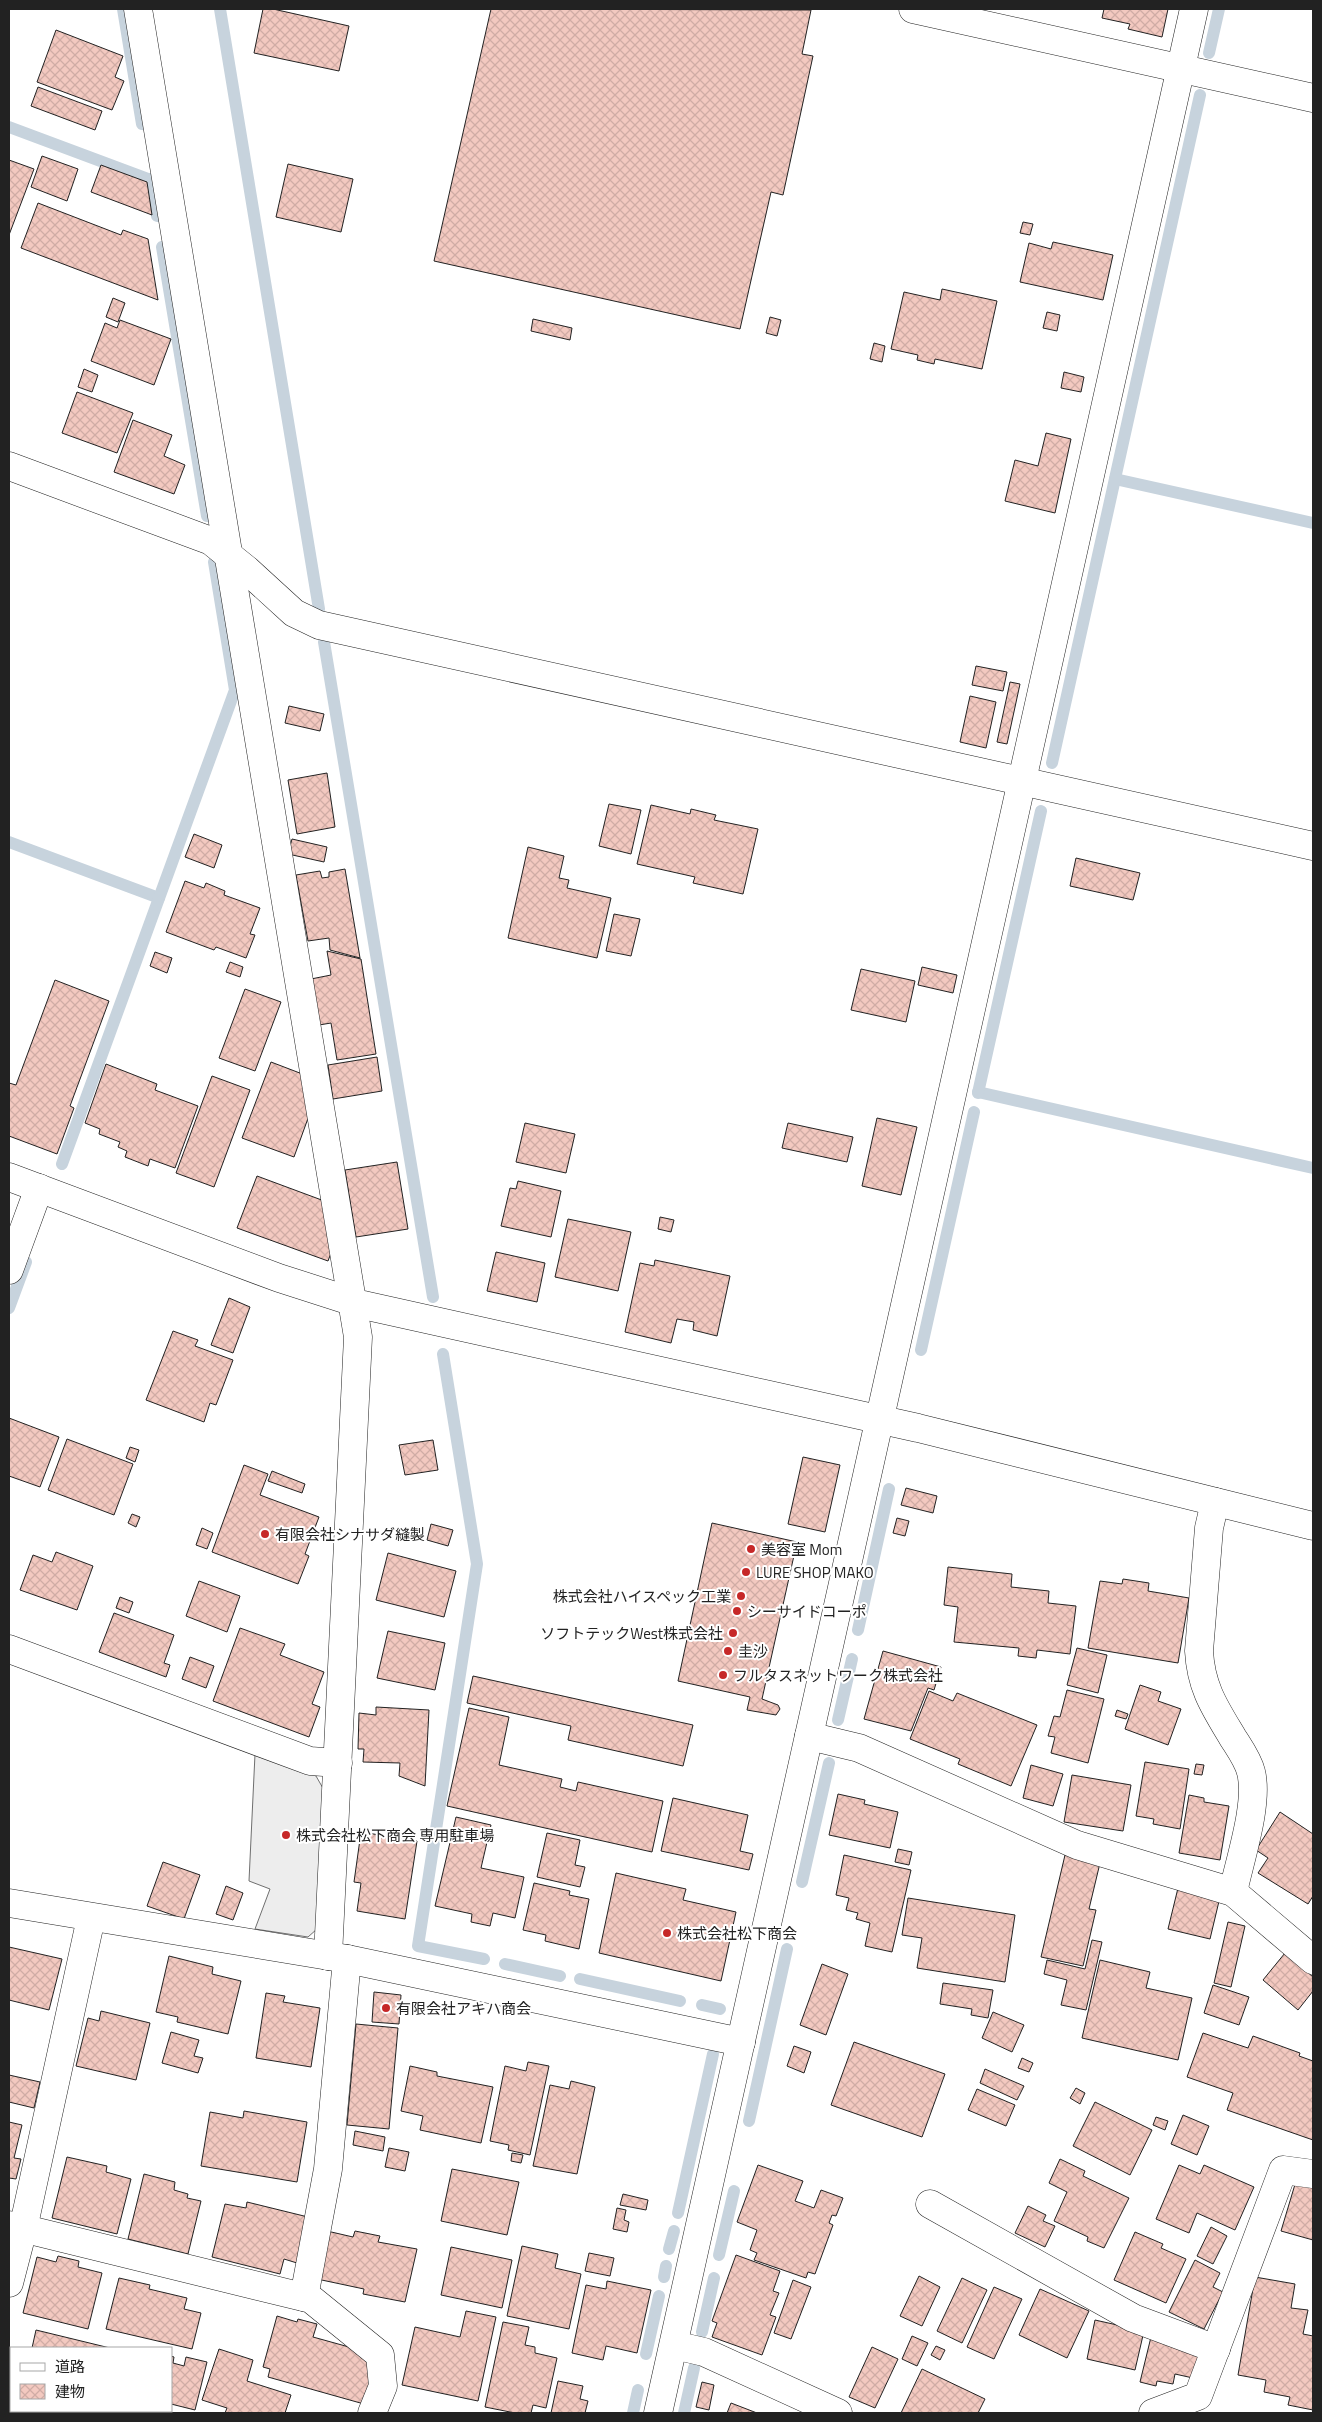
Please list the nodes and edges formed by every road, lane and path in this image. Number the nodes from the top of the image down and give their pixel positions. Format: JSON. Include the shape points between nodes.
{"nodes":[{"id":1,"x":138,"y":9,"type":"edge"},
{"id":2,"x":913,"y":9,"type":"edge"},
{"id":3,"x":1194,"y":9,"type":"edge"},
{"id":4,"x":1181,"y":68,"type":"junction"},
{"id":5,"x":1313,"y":98,"type":"edge"},
{"id":6,"x":9,"y":466,"type":"edge"},
{"id":7,"x":229,"y":556,"type":"junction"},
{"id":8,"x":1022,"y":781,"type":"junction"},
{"id":9,"x":1313,"y":846,"type":"edge"},
{"id":10,"x":9,"y":1177,"type":"edge"},
{"id":11,"x":39,"y":1188,"type":"junction"},
{"id":12,"x":9,"y":1270,"type":"edge"},
{"id":13,"x":352,"y":1302,"type":"junction"},
{"id":14,"x":880,"y":1419,"type":"junction"},
{"id":15,"x":1215,"y":1502,"type":"junction"},
{"id":16,"x":1313,"y":1526,"type":"edge"},
{"id":17,"x":9,"y":1649,"type":"edge"},
{"id":18,"x":809,"y":1736,"type":"junction"},
{"id":19,"x":338,"y":1763,"type":"junction"},
{"id":20,"x":1233,"y":1892,"type":"junction"},
{"id":21,"x":9,"y":1903,"type":"edge"},
{"id":22,"x":91,"y":1918,"type":"junction"},
{"id":23,"x":338,"y":1958,"type":"junction"},
{"id":24,"x":1313,"y":1960,"type":"edge"},
{"id":25,"x":741,"y":2042,"type":"junction"},
{"id":26,"x":1313,"y":2174,"type":"edge"},
{"id":27,"x":930,"y":2204,"type":"dead end"},
{"id":28,"x":16,"y":2227,"type":"edge"},
{"id":29,"x":9,"y":2283,"type":"edge"},
{"id":30,"x":304,"y":2297,"type":"junction"},
{"id":31,"x":674,"y":2345,"type":"junction"},
{"id":32,"x":1216,"y":2349,"type":"junction"},
{"id":33,"x":372,"y":2413,"type":"edge"},
{"id":34,"x":658,"y":2413,"type":"edge"},
{"id":35,"x":838,"y":2413,"type":"edge"},
{"id":36,"x":1153,"y":2413,"type":"edge"}],
"edges":[{"from":1,"to":7,"type":"street"},
{"from":2,"to":4,"type":"street"},
{"from":3,"to":4,"type":"street"},
{"from":4,"to":5,"type":"street"},
{"from":4,"to":8,"type":"street"},
{"from":6,"to":7,"type":"street","via":[[211,541]]},
{"from":7,"to":8,"type":"street","via":[[294,612],[319,625]]},
{"from":7,"to":13,"type":"street"},
{"from":8,"to":9,"type":"street"},
{"from":8,"to":14,"type":"street"},
{"from":10,"to":11,"type":"street"},
{"from":11,"to":12,"type":"street"},
{"from":11,"to":13,"type":"street"},
{"from":13,"to":14,"type":"street"},
{"from":13,"to":19,"type":"street","via":[[358,1337]]},
{"from":14,"to":15,"type":"street"},
{"from":14,"to":18,"type":"street"},
{"from":15,"to":16,"type":"street"},
{"from":15,"to":20,"type":"street","via":[[1209,1528],[1200,1668],[1211,1702],[1244,1754],[1254,1789]]},
{"from":17,"to":19,"type":"street","via":[[310,1761]]},
{"from":18,"to":20,"type":"street","via":[[859,1748],[1077,1845]]},
{"from":18,"to":25,"type":"street"},
{"from":19,"to":23,"type":"street"},
{"from":20,"to":24,"type":"street"},
{"from":21,"to":22,"type":"street"},
{"from":22,"to":23,"type":"street"},
{"from":22,"to":28,"type":"street"},
{"from":23,"to":25,"type":"street"},
{"from":23,"to":30,"type":"street","via":[[328,2169]]},
{"from":25,"to":31,"type":"street"},
{"from":26,"to":32,"type":"street","via":[[1283,2170]]},
{"from":27,"to":32,"type":"street","via":[[1133,2318]]},
{"from":28,"to":29,"type":"street"},
{"from":28,"to":30,"type":"street"},
{"from":30,"to":33,"type":"street","via":[[311,2299],[380,2355],[383,2386]]},
{"from":31,"to":34,"type":"street"},
{"from":31,"to":35,"type":"street","via":[[704,2352]]},
{"from":32,"to":36,"type":"street","via":[[1198,2396]]}]}
